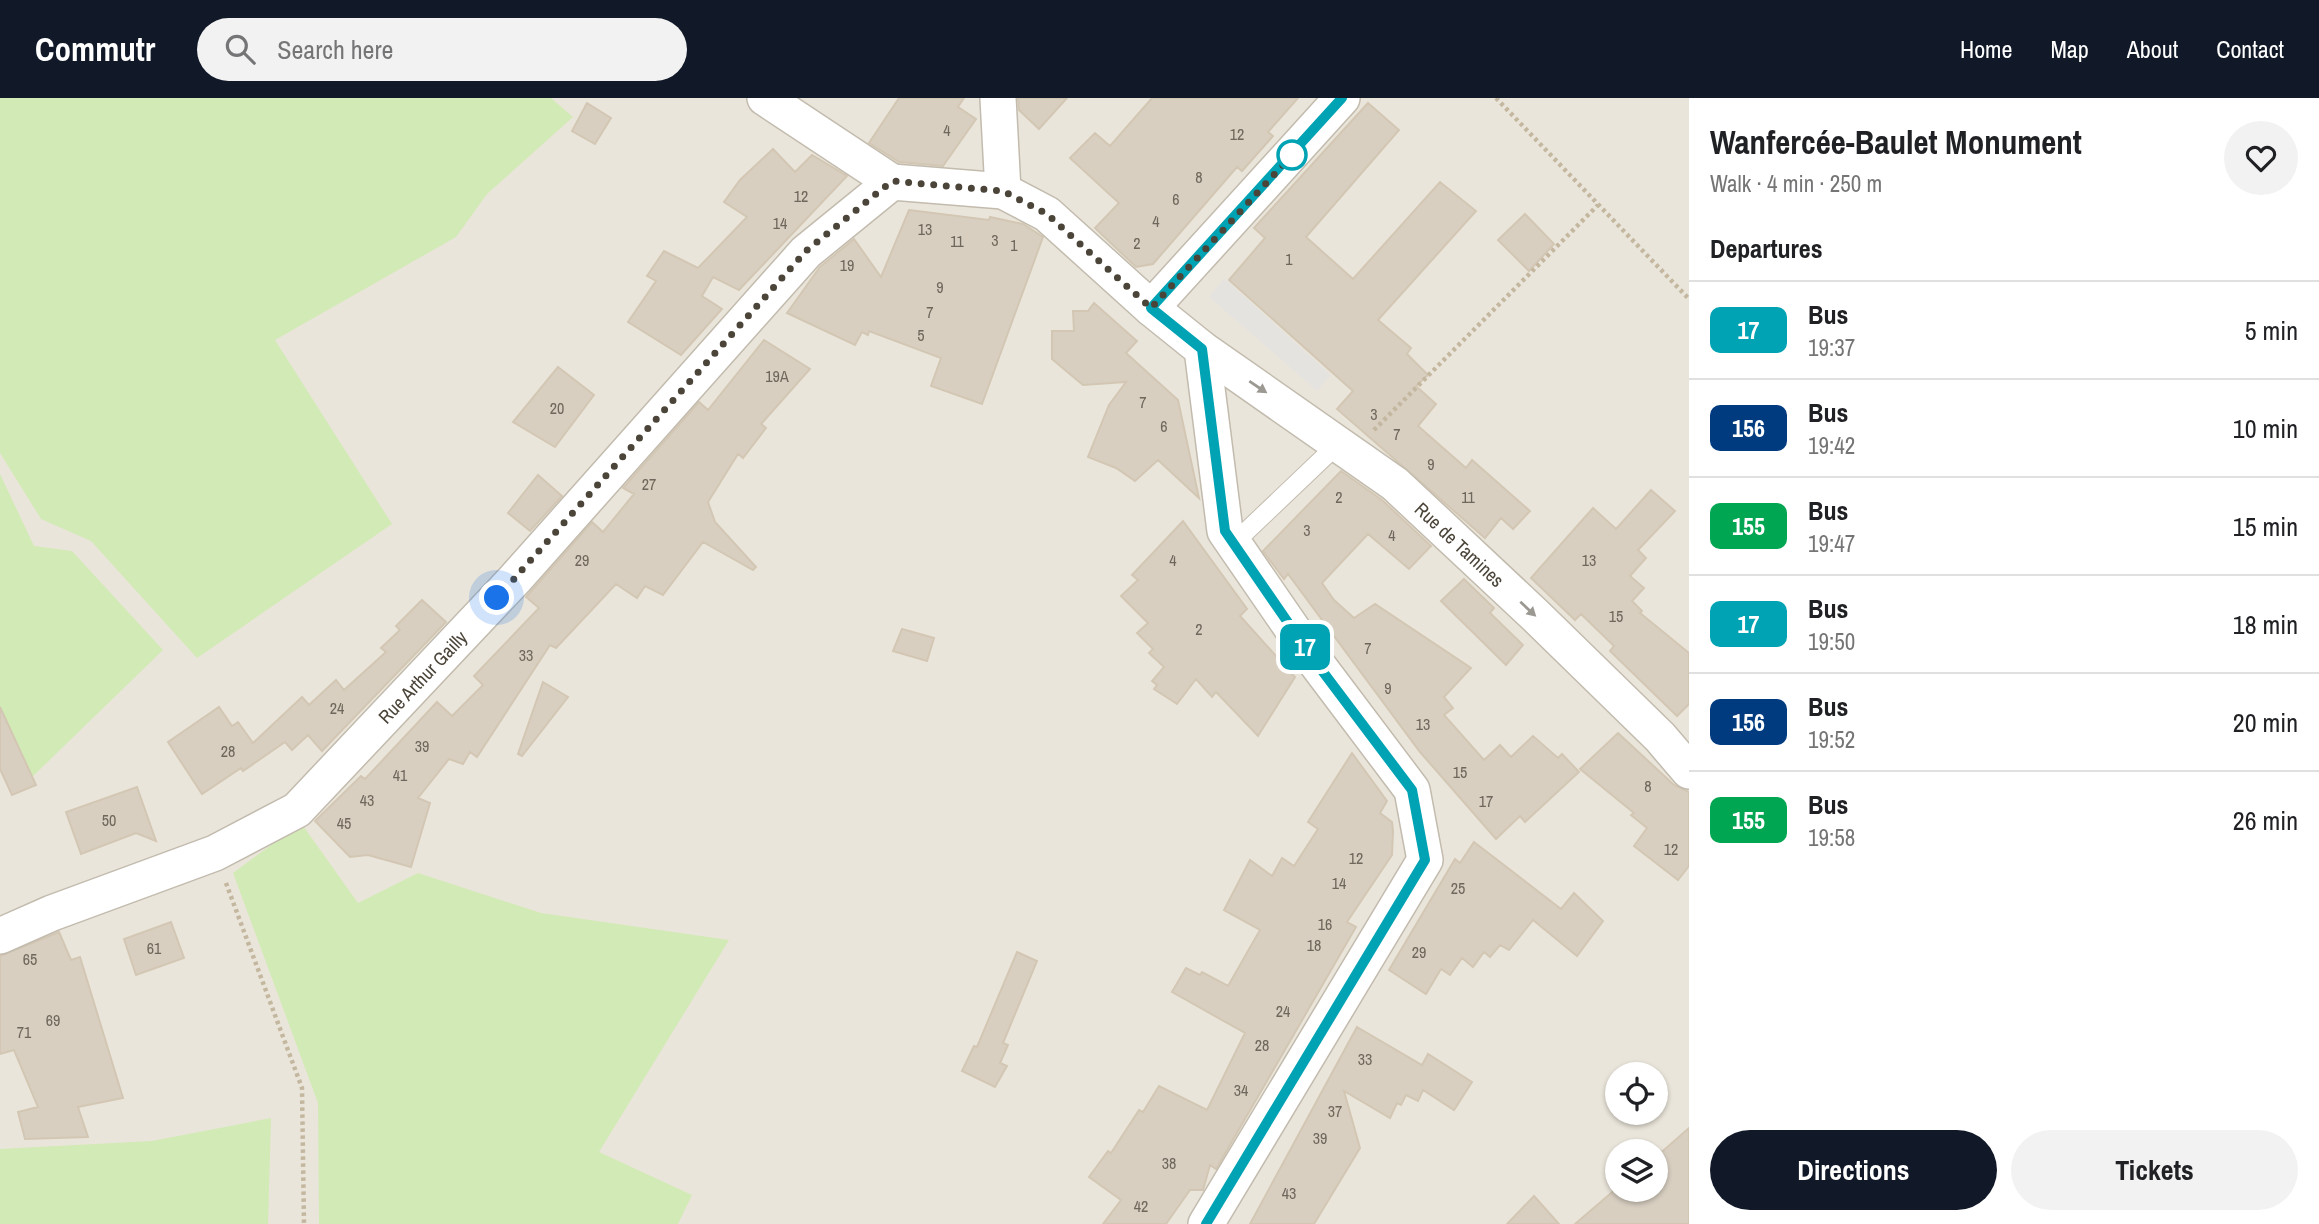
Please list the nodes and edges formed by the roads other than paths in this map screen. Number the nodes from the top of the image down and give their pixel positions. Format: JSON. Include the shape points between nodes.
{"nodes":[{"id":1,"x":765,"y":98,"type":"edge"},
{"id":2,"x":998,"y":98,"type":"edge"},
{"id":3,"x":1342,"y":98,"type":"edge"},
{"id":4,"x":892,"y":181,"type":"junction"},
{"id":5,"x":1003,"y":191,"type":"junction"},
{"id":6,"x":1151,"y":308,"type":"junction"},
{"id":7,"x":1202,"y":349,"type":"junction"},
{"id":8,"x":1345,"y":447,"type":"junction"},
{"id":9,"x":1234,"y":543,"type":"junction"},
{"id":10,"x":1689,"y":771,"type":"edge"},
{"id":11,"x":0,"y":936,"type":"edge"},
{"id":12,"x":1206,"y":1224,"type":"edge"}],
"edges":[{"from":1,"to":4,"type":"street"},
{"from":2,"to":5,"type":"street"},
{"from":3,"to":6,"type":"street"},
{"from":4,"to":5,"type":"street"},
{"from":4,"to":11,"type":"street","name":"Rue Arthur Gailly","via":[[806,251],[515,579],[297,810],[215,853]]},
{"from":5,"to":6,"type":"street","via":[[1047,214]]},
{"from":6,"to":7,"type":"street"},
{"from":7,"to":8,"type":"street","name":"Rue de Tamines","one_way":true},
{"from":7,"to":9,"type":"street","via":[[1225,531]]},
{"from":8,"to":9,"type":"lane"},
{"from":8,"to":10,"type":"street","name":"Rue de Tamines","one_way":true,"via":[[1395,484],[1536,616]]},
{"from":9,"to":12,"type":"street","via":[[1311,656],[1412,790],[1425,860]]}]}
